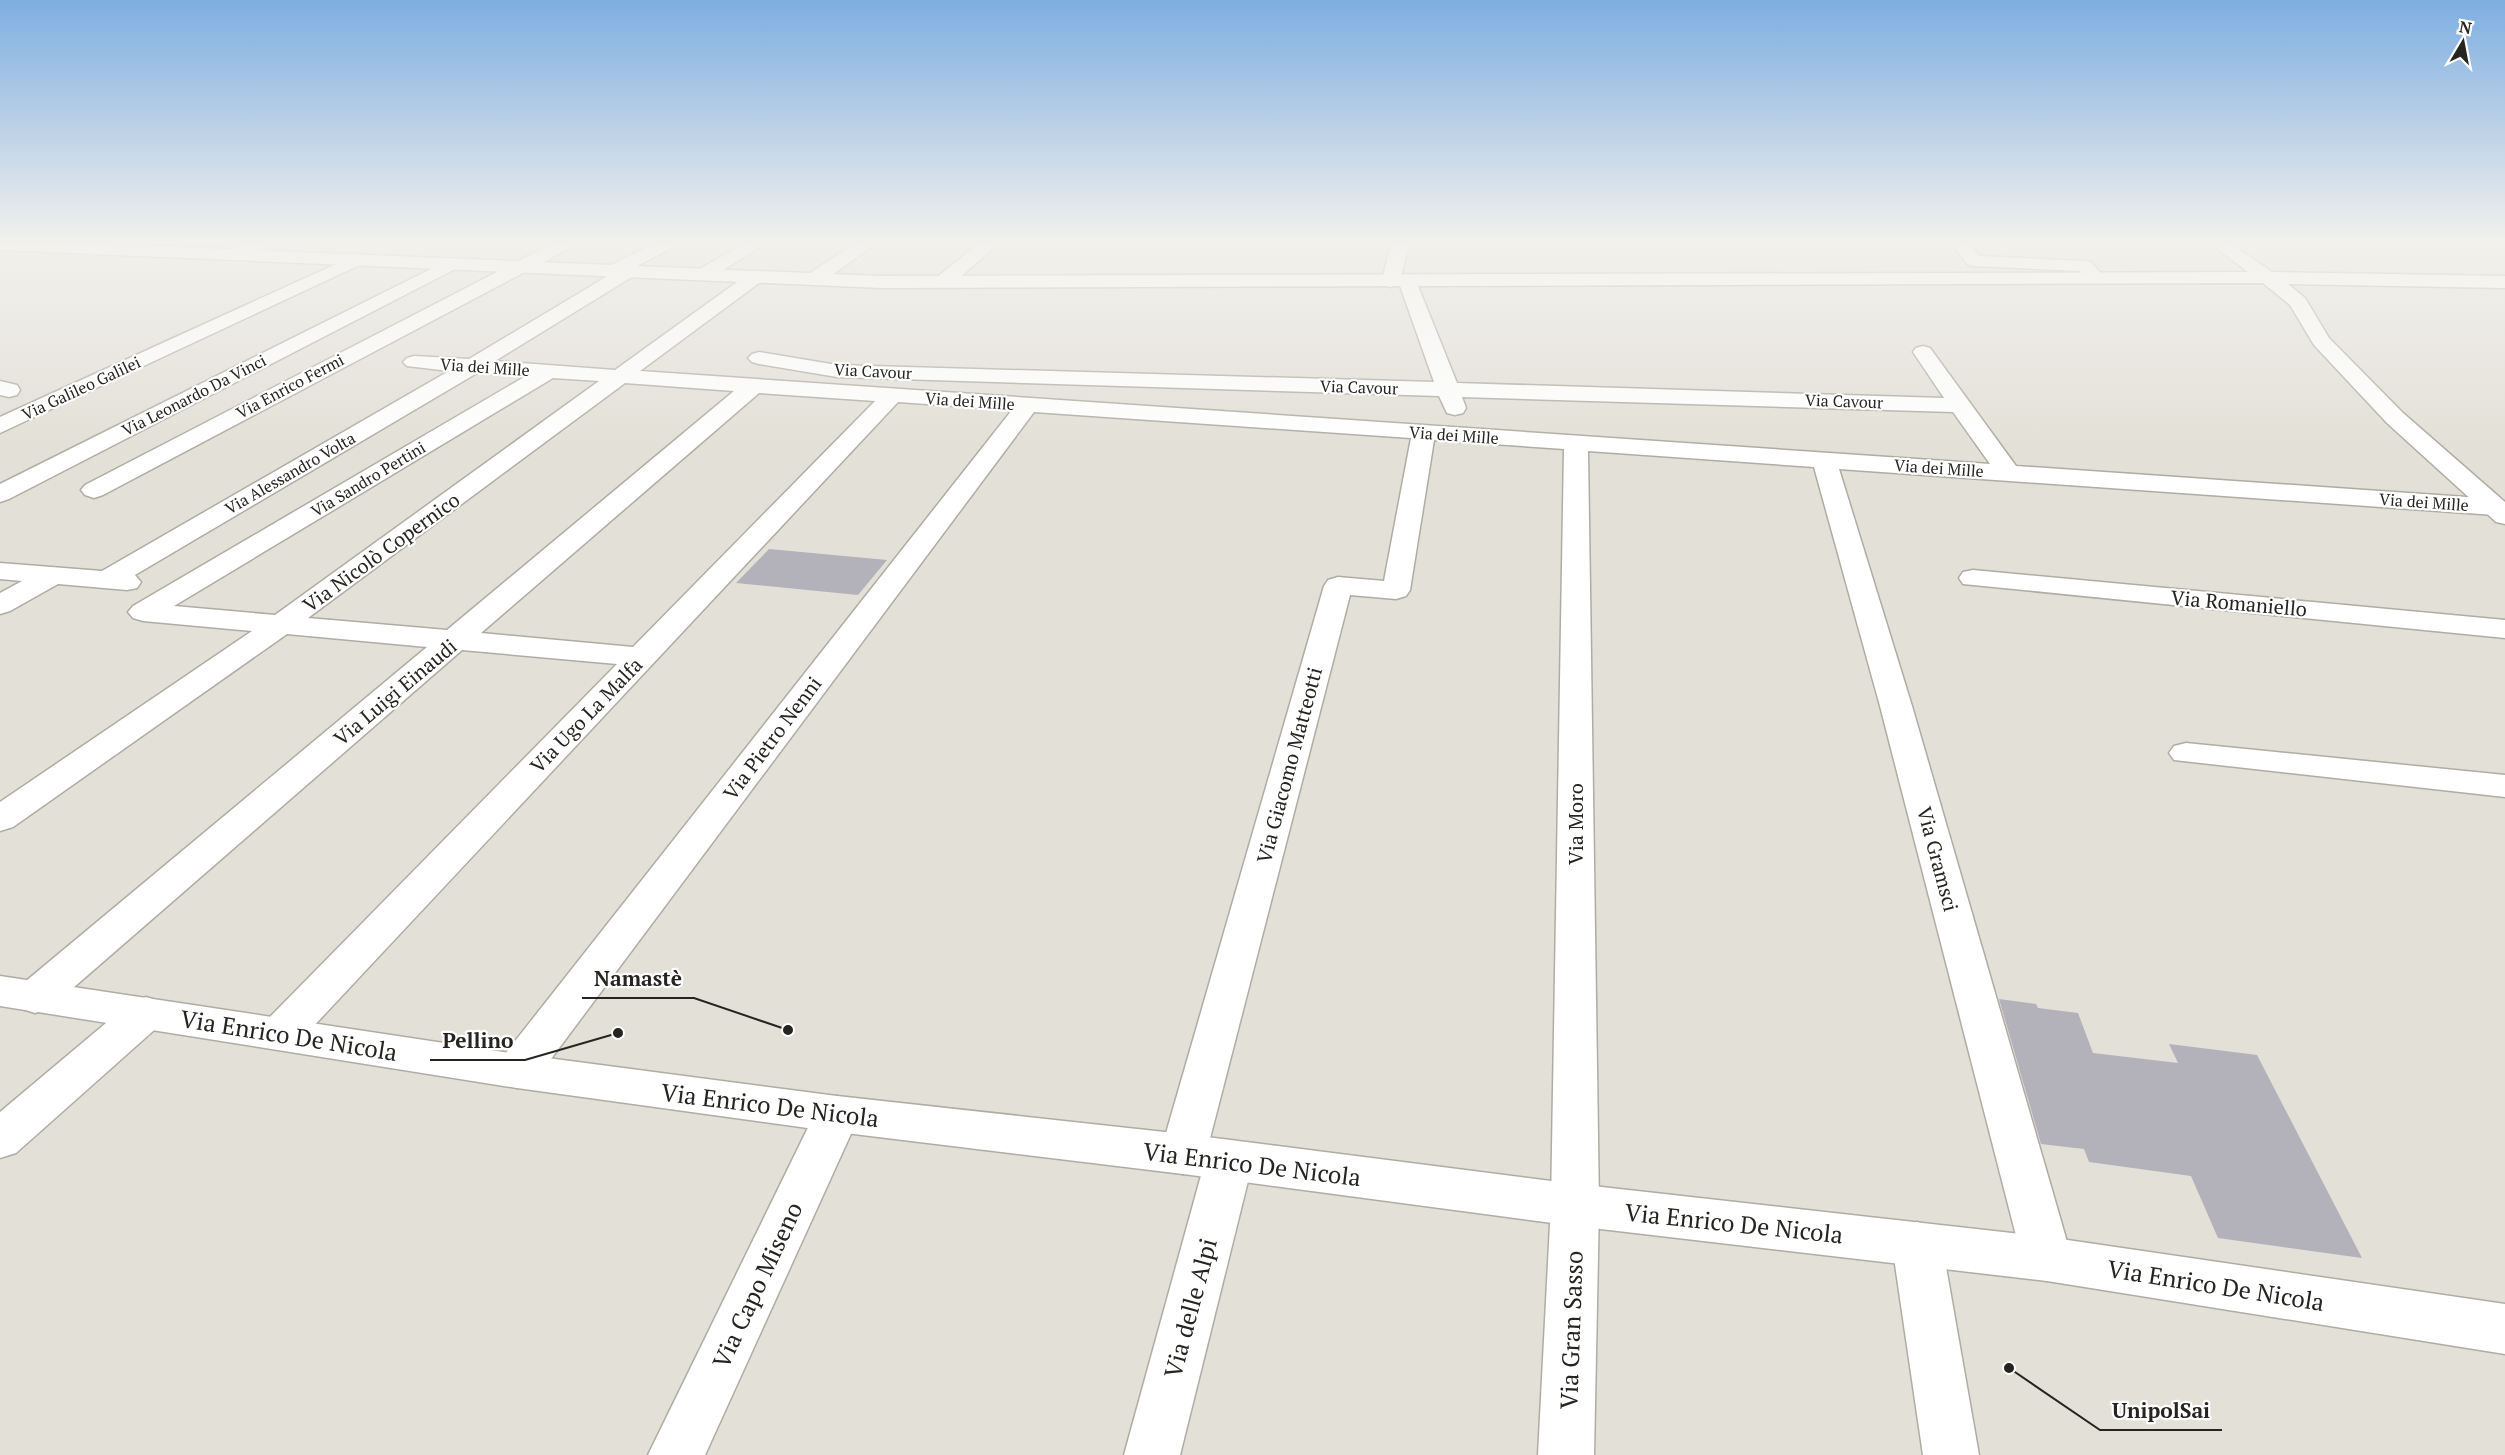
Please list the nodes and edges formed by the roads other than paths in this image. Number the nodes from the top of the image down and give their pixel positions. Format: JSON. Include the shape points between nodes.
{"nodes":[{"id":1,"x":247,"y":311,"type":"edge"},
{"id":2,"x":348,"y":311,"type":"edge"},
{"id":3,"x":434,"y":311,"type":"edge"},
{"id":4,"x":559,"y":311,"type":"edge"},
{"id":5,"x":710,"y":311,"type":"edge"},
{"id":6,"x":1413,"y":311,"type":"edge"},
{"id":7,"x":2303,"y":311,"type":"edge"},
{"id":8,"x":1923,"y":352,"type":"dead end"},
{"id":9,"x":414,"y":362,"type":"dead end"},
{"id":10,"x":473,"y":366,"type":"junction"},
{"id":11,"x":549,"y":371,"type":"junction"},
{"id":12,"x":756,"y":372,"type":"junction"},
{"id":13,"x":622,"y":377,"type":"junction"},
{"id":14,"x":1448,"y":389,"type":"junction"},
{"id":15,"x":892,"y":396,"type":"junction"},
{"id":16,"x":1028,"y":405,"type":"junction"},
{"id":17,"x":1960,"y":405,"type":"junction"},
{"id":18,"x":0,"y":426,"type":"edge"},
{"id":19,"x":1424,"y":432,"type":"junction"},
{"id":20,"x":1465,"y":435,"type":"junction"},
{"id":21,"x":1576,"y":443,"type":"junction"},
{"id":22,"x":1824,"y":460,"type":"junction"},
{"id":23,"x":2008,"y":473,"type":"junction"},
{"id":24,"x":94,"y":490,"type":"dead end"},
{"id":25,"x":0,"y":494,"type":"edge"},
{"id":26,"x":2500,"y":511,"type":"edge"},
{"id":27,"x":0,"y":571,"type":"edge"},
{"id":28,"x":52,"y":576,"type":"junction"},
{"id":29,"x":1973,"y":578,"type":"dead end"},
{"id":30,"x":107,"y":580,"type":"junction"},
{"id":31,"x":186,"y":586,"type":"junction"},
{"id":32,"x":0,"y":605,"type":"edge"},
{"id":33,"x":280,"y":625,"type":"junction"},
{"id":34,"x":2505,"y":629,"type":"edge"},
{"id":35,"x":455,"y":641,"type":"junction"},
{"id":36,"x":641,"y":657,"type":"junction"},
{"id":37,"x":2186,"y":753,"type":"dead end"},
{"id":38,"x":2505,"y":786,"type":"edge"},
{"id":39,"x":0,"y":819,"type":"edge"},
{"id":40,"x":18,"y":994,"type":"edge"},
{"id":41,"x":146,"y":1013,"type":"junction"},
{"id":42,"x":280,"y":1034,"type":"junction"},
{"id":43,"x":517,"y":1071,"type":"junction"},
{"id":44,"x":837,"y":1114,"type":"junction"},
{"id":45,"x":0,"y":1139,"type":"edge"},
{"id":46,"x":1206,"y":1157,"type":"junction"},
{"id":47,"x":1575,"y":1205,"type":"junction"},
{"id":48,"x":1917,"y":1244,"type":"junction"},
{"id":49,"x":2047,"y":1259,"type":"junction"},
{"id":50,"x":2505,"y":1329,"type":"edge"},
{"id":51,"x":676,"y":1455,"type":"edge"},
{"id":52,"x":1152,"y":1455,"type":"edge"},
{"id":53,"x":1566,"y":1455,"type":"edge"},
{"id":54,"x":1951,"y":1455,"type":"edge"}],
"edges":[{"from":1,"to":18,"type":"street","name":"Via Galileo Galilei"},
{"from":2,"to":25,"type":"street","name":"Via Leonardo Da Vinci"},
{"from":3,"to":24,"type":"street","name":"Via Enrico Fermi"},
{"from":4,"to":10,"type":"street","name":"Via Alessandro Volta"},
{"from":5,"to":13,"type":"street","name":"Via Nicolò Copernico"},
{"from":6,"to":14,"type":"street"},
{"from":7,"to":26,"type":"street","via":[[2320,341],[2395,418]]},
{"from":8,"to":17,"type":"street"},
{"from":9,"to":10,"type":"street","name":"Via dei Mille"},
{"from":10,"to":11,"type":"street","name":"Via dei Mille"},
{"from":10,"to":30,"type":"street","name":"Via Alessandro Volta"},
{"from":11,"to":13,"type":"street","name":"Via dei Mille"},
{"from":11,"to":31,"type":"street","name":"Via Sandro Pertini"},
{"from":12,"to":13,"type":"street","name":"Via dei Mille"},
{"from":12,"to":14,"type":"street","name":"Via Cavour"},
{"from":12,"to":15,"type":"street","name":"Via dei Mille"},
{"from":12,"to":35,"type":"street","name":"Via Luigi Einaudi"},
{"from":13,"to":33,"type":"street","name":"Via Nicolò Copernico"},
{"from":14,"to":17,"type":"street","name":"Via Cavour"},
{"from":14,"to":20,"type":"street"},
{"from":15,"to":16,"type":"street","name":"Via dei Mille"},
{"from":15,"to":36,"type":"street","name":"Via Ugo La Malfa"},
{"from":16,"to":19,"type":"street","name":"Via dei Mille"},
{"from":16,"to":43,"type":"street","name":"Via Pietro Nenni"},
{"from":17,"to":23,"type":"street"},
{"from":19,"to":20,"type":"street","name":"Via dei Mille"},
{"from":19,"to":46,"type":"street","name":"Via Giacomo Matteotti","via":[[1396,590],[1338,586]]},
{"from":20,"to":21,"type":"street","name":"Via dei Mille"},
{"from":21,"to":22,"type":"street","name":"Via dei Mille"},
{"from":21,"to":47,"type":"street","name":"Via Moro"},
{"from":22,"to":23,"type":"street","name":"Via dei Mille"},
{"from":22,"to":49,"type":"street","name":"Via Gramsci","via":[[1896,706]]},
{"from":23,"to":26,"type":"street","name":"Via dei Mille"},
{"from":27,"to":28,"type":"street"},
{"from":28,"to":30,"type":"street"},
{"from":28,"to":32,"type":"street"},
{"from":29,"to":34,"type":"street","name":"Via Romaniello"},
{"from":30,"to":31,"type":"street"},
{"from":31,"to":33,"type":"street","name":"Via Sandro Pertini","via":[[143,612]]},
{"from":33,"to":35,"type":"street"},
{"from":33,"to":39,"type":"street","name":"Via Nicolò Copernico"},
{"from":35,"to":36,"type":"street"},
{"from":35,"to":40,"type":"street","name":"Via Luigi Einaudi"},
{"from":36,"to":42,"type":"street","name":"Via Ugo La Malfa"},
{"from":37,"to":38,"type":"street"},
{"from":40,"to":41,"type":"street","name":"Via Enrico De Nicola"},
{"from":41,"to":42,"type":"street","name":"Via Enrico De Nicola"},
{"from":41,"to":45,"type":"street"},
{"from":42,"to":43,"type":"street","name":"Via Enrico De Nicola"},
{"from":43,"to":44,"type":"street","name":"Via Enrico De Nicola"},
{"from":44,"to":46,"type":"street","name":"Via Enrico De Nicola"},
{"from":44,"to":51,"type":"street","name":"Via Capo Miseno"},
{"from":46,"to":47,"type":"street","name":"Via Enrico De Nicola"},
{"from":46,"to":52,"type":"street","name":"Via delle Alpi"},
{"from":47,"to":48,"type":"street","name":"Via Enrico De Nicola"},
{"from":47,"to":53,"type":"street","name":"Via Gran Sasso"},
{"from":48,"to":49,"type":"street","name":"Via Enrico De Nicola"},
{"from":48,"to":54,"type":"street"},
{"from":49,"to":50,"type":"street","name":"Via Enrico De Nicola"}]}
